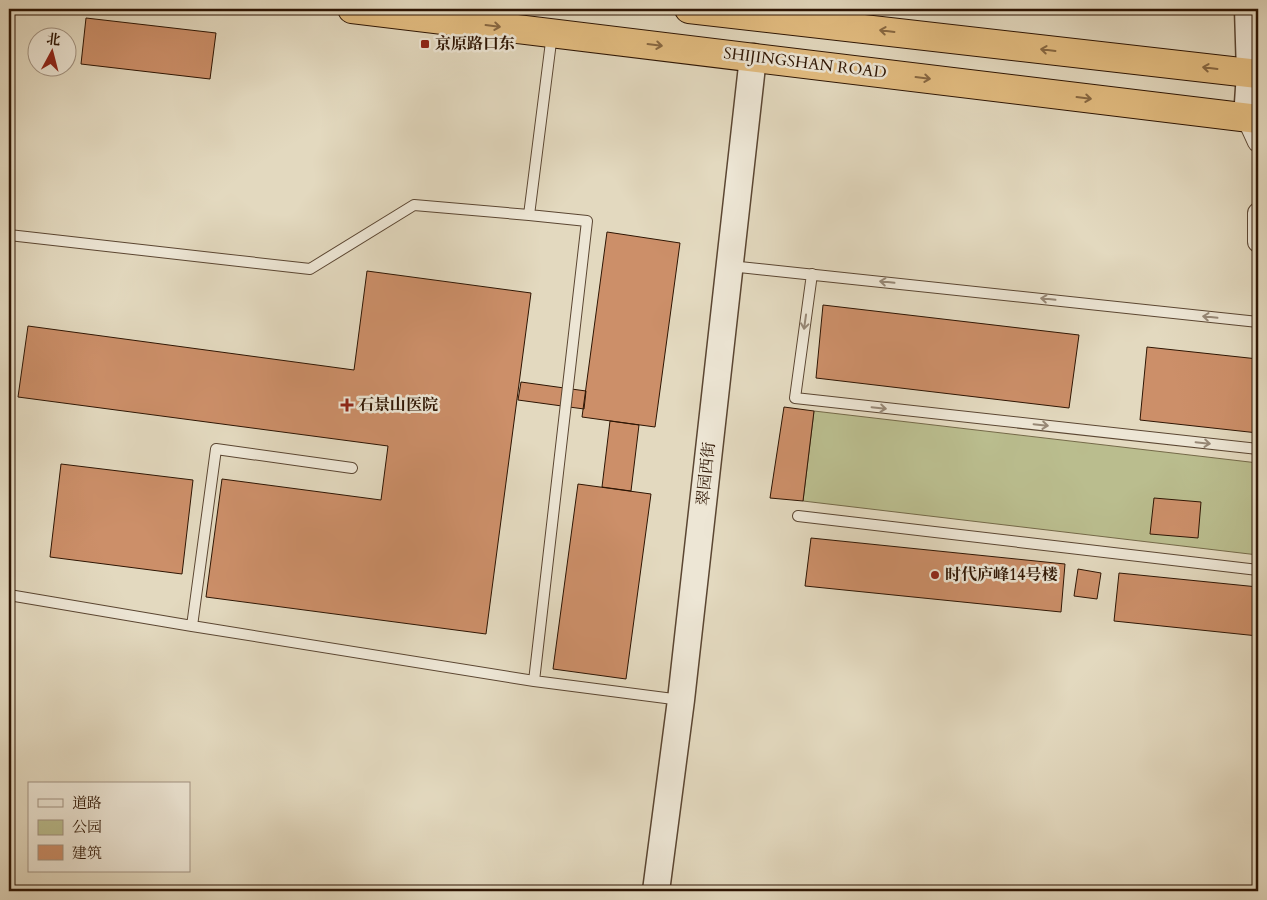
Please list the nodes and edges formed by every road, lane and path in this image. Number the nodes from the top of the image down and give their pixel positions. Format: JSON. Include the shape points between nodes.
{"nodes":[{"id":1,"x":352,"y":9,"type":"edge"},
{"id":2,"x":688,"y":9,"type":"edge"},
{"id":3,"x":1248,"y":9,"type":"edge"},
{"id":4,"x":552,"y":33,"type":"junction"},
{"id":5,"x":753,"y":57,"type":"junction"},
{"id":6,"x":1254,"y":74,"type":"edge"},
{"id":7,"x":1253,"y":119,"type":"edge"},
{"id":8,"x":1258,"y":142,"type":"edge"},
{"id":9,"x":1258,"y":213,"type":"edge"},
{"id":10,"x":529,"y":215,"type":"junction"},
{"id":11,"x":9,"y":235,"type":"edge"},
{"id":12,"x":1258,"y":242,"type":"edge"},
{"id":13,"x":729,"y":266,"type":"junction"},
{"id":14,"x":812,"y":274,"type":"junction"},
{"id":15,"x":1258,"y":322,"type":"edge"},
{"id":16,"x":1258,"y":449,"type":"edge"},
{"id":17,"x":352,"y":468,"type":"dead end"},
{"id":18,"x":798,"y":516,"type":"dead end"},
{"id":19,"x":1258,"y":570,"type":"edge"},
{"id":20,"x":9,"y":594,"type":"edge"},
{"id":21,"x":192,"y":626,"type":"junction"},
{"id":22,"x":534,"y":681,"type":"junction"},
{"id":23,"x":681,"y":700,"type":"junction"},
{"id":24,"x":656,"y":891,"type":"edge"}],
"edges":[{"from":1,"to":4,"type":"highway","name":"SHIJINGSHAN ROAD","one_way":true},
{"from":6,"to":2,"type":"highway","one_way":true},
{"from":3,"to":6,"type":"street"},
{"from":4,"to":5,"type":"highway","name":"SHIJINGSHAN ROAD","one_way":true},
{"from":4,"to":10,"type":"lane"},
{"from":5,"to":7,"type":"highway","name":"SHIJINGSHAN ROAD","one_way":true},
{"from":5,"to":13,"type":"street","name":"翠园西街"},
{"from":6,"to":7,"type":"street"},
{"from":7,"to":8,"type":"street"},
{"from":9,"to":12,"type":"street"},
{"from":10,"to":11,"type":"lane","via":[[414,205],[310,270]]},
{"from":10,"to":22,"type":"lane","via":[[587,221]]},
{"from":13,"to":14,"type":"lane"},
{"from":13,"to":23,"type":"street","name":"翠园西街"},
{"from":15,"to":14,"type":"lane","one_way":true},
{"from":14,"to":16,"type":"lane","one_way":true,"via":[[794,398]]},
{"from":17,"to":21,"type":"lane","via":[[216,449]]},
{"from":18,"to":19,"type":"lane"},
{"from":20,"to":21,"type":"lane"},
{"from":21,"to":22,"type":"lane"},
{"from":22,"to":23,"type":"lane"},
{"from":23,"to":24,"type":"street","name":"翠园西街"}]}
